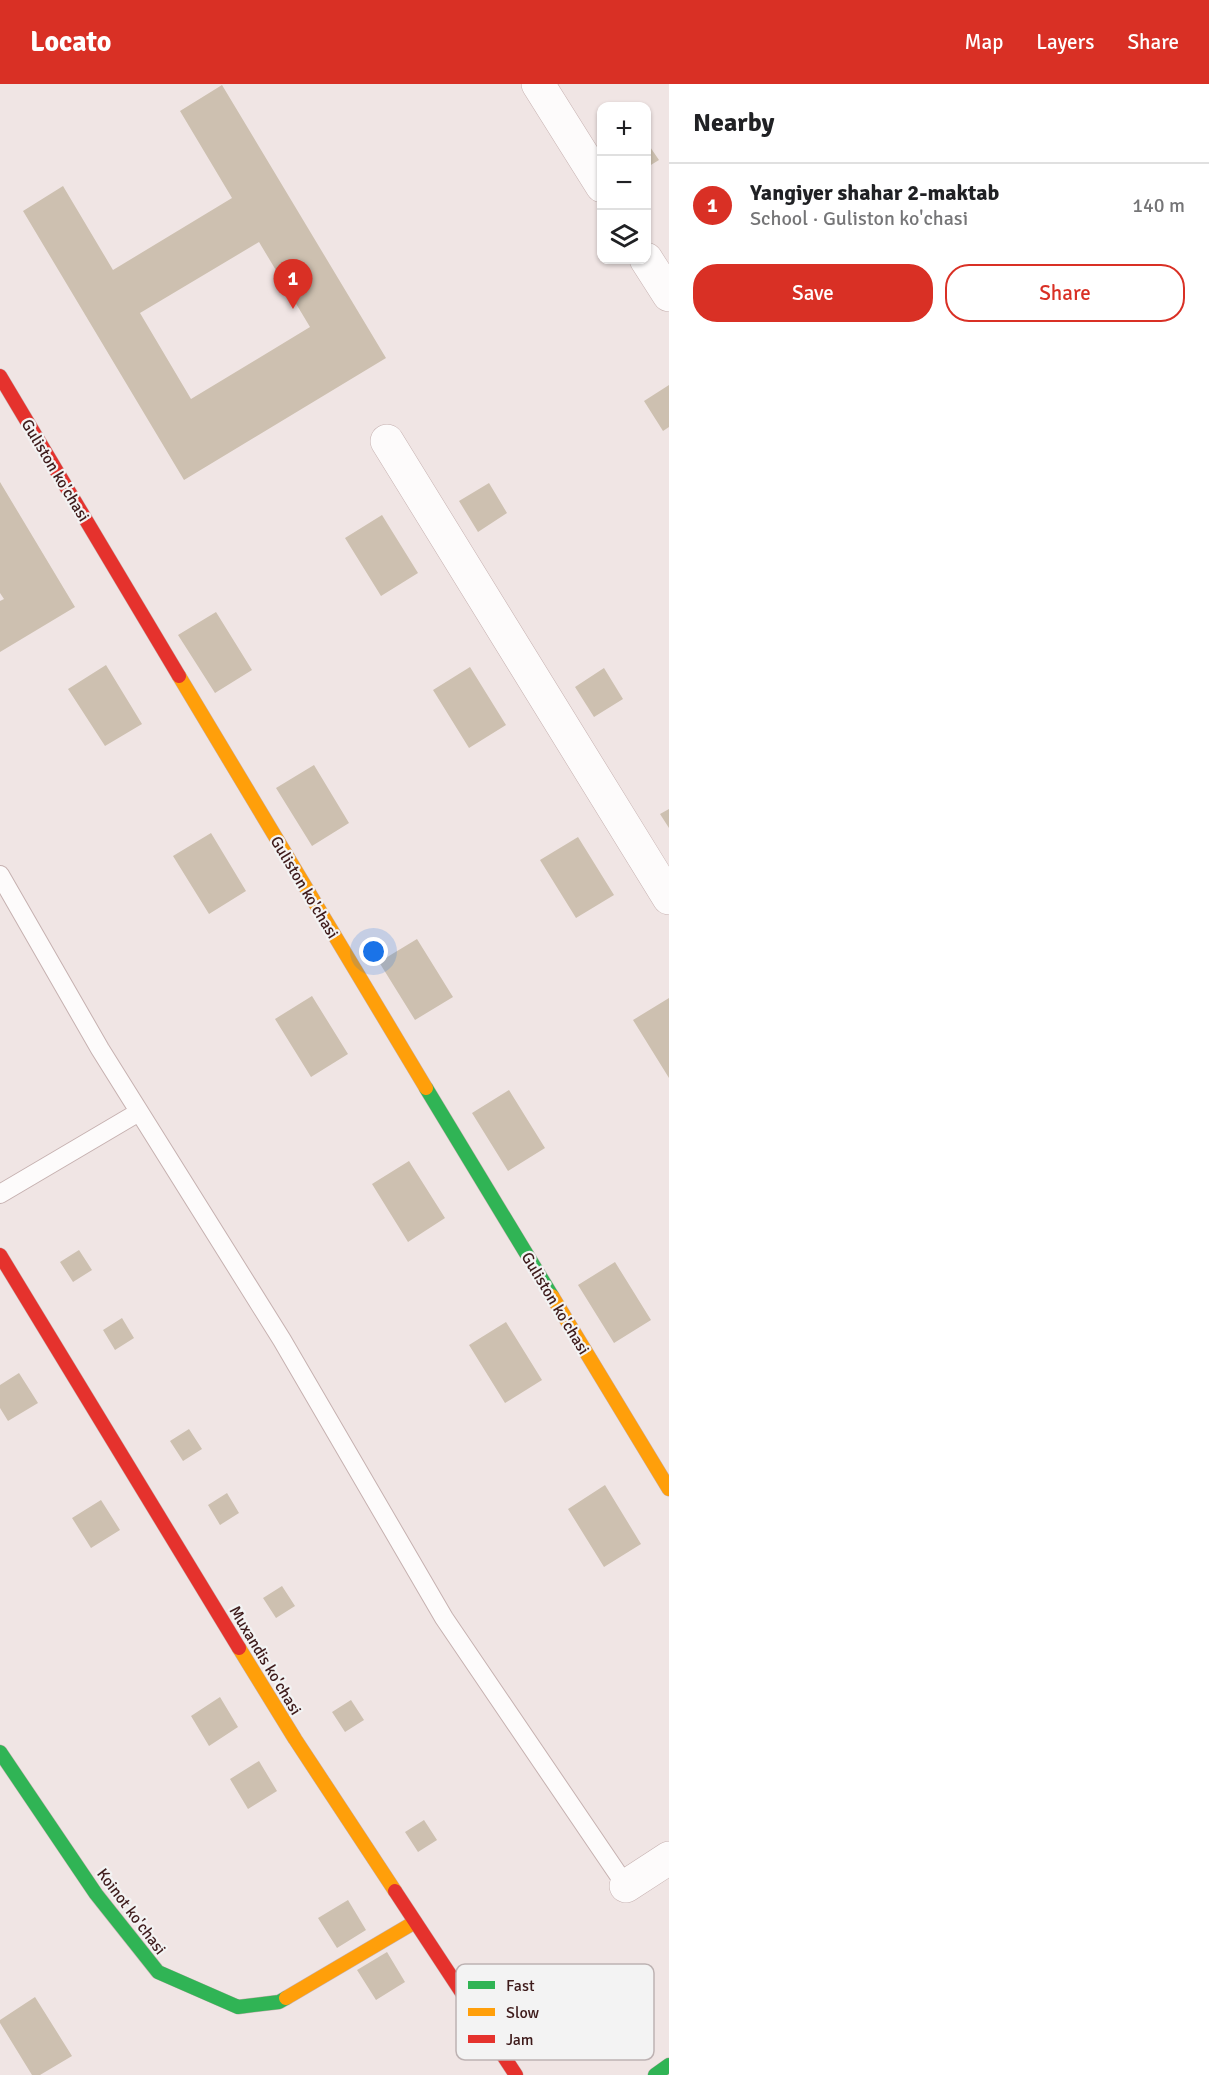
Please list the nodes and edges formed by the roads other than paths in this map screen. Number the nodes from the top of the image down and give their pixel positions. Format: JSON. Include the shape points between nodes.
{"nodes":[{"id":1,"x":538,"y":84,"type":"edge"},
{"id":2,"x":597,"y":178,"type":"edge"},
{"id":3,"x":649,"y":264,"type":"edge"},
{"id":4,"x":669,"y":295,"type":"edge"},
{"id":5,"x":0,"y":376,"type":"edge"},
{"id":6,"x":387,"y":441,"type":"dead end"},
{"id":7,"x":0,"y":875,"type":"edge"},
{"id":8,"x":669,"y":898,"type":"edge"},
{"id":9,"x":139,"y":1112,"type":"junction"},
{"id":10,"x":0,"y":1194,"type":"edge"},
{"id":11,"x":0,"y":1255,"type":"edge"},
{"id":12,"x":669,"y":1489,"type":"edge"},
{"id":13,"x":0,"y":1752,"type":"edge"},
{"id":14,"x":669,"y":1858,"type":"edge"},
{"id":15,"x":626,"y":1886,"type":"joint"},
{"id":16,"x":416,"y":1922,"type":"junction"},
{"id":17,"x":456,"y":1983,"type":"edge"},
{"id":18,"x":506,"y":2060,"type":"edge"},
{"id":19,"x":669,"y":2065,"type":"edge"},
{"id":20,"x":516,"y":2075,"type":"edge"},
{"id":21,"x":654,"y":2075,"type":"edge"}],
"edges":[{"from":1,"to":2,"type":"street"},
{"from":3,"to":4,"type":"street"},
{"from":5,"to":12,"type":"street","name":"Guliston ko'chasi"},
{"from":6,"to":8,"type":"street"},
{"from":7,"to":9,"type":"lane"},
{"from":9,"to":10,"type":"lane"},
{"from":9,"to":15,"type":"lane","via":[[282,1340],[444,1618]]},
{"from":11,"to":16,"type":"street","name":"Muxandis ko'chasi","via":[[295,1739]]},
{"from":13,"to":16,"type":"street","name":"Koinot ko'chasi","via":[[96,1894],[158,1972],[238,2007],[279,2002]]},
{"from":14,"to":15,"type":"street"},
{"from":16,"to":17,"type":"street","name":"Muxandis ko'chasi"},
{"from":18,"to":20,"type":"street","name":"Muxandis ko'chasi"},
{"from":19,"to":21,"type":"street"}]}
